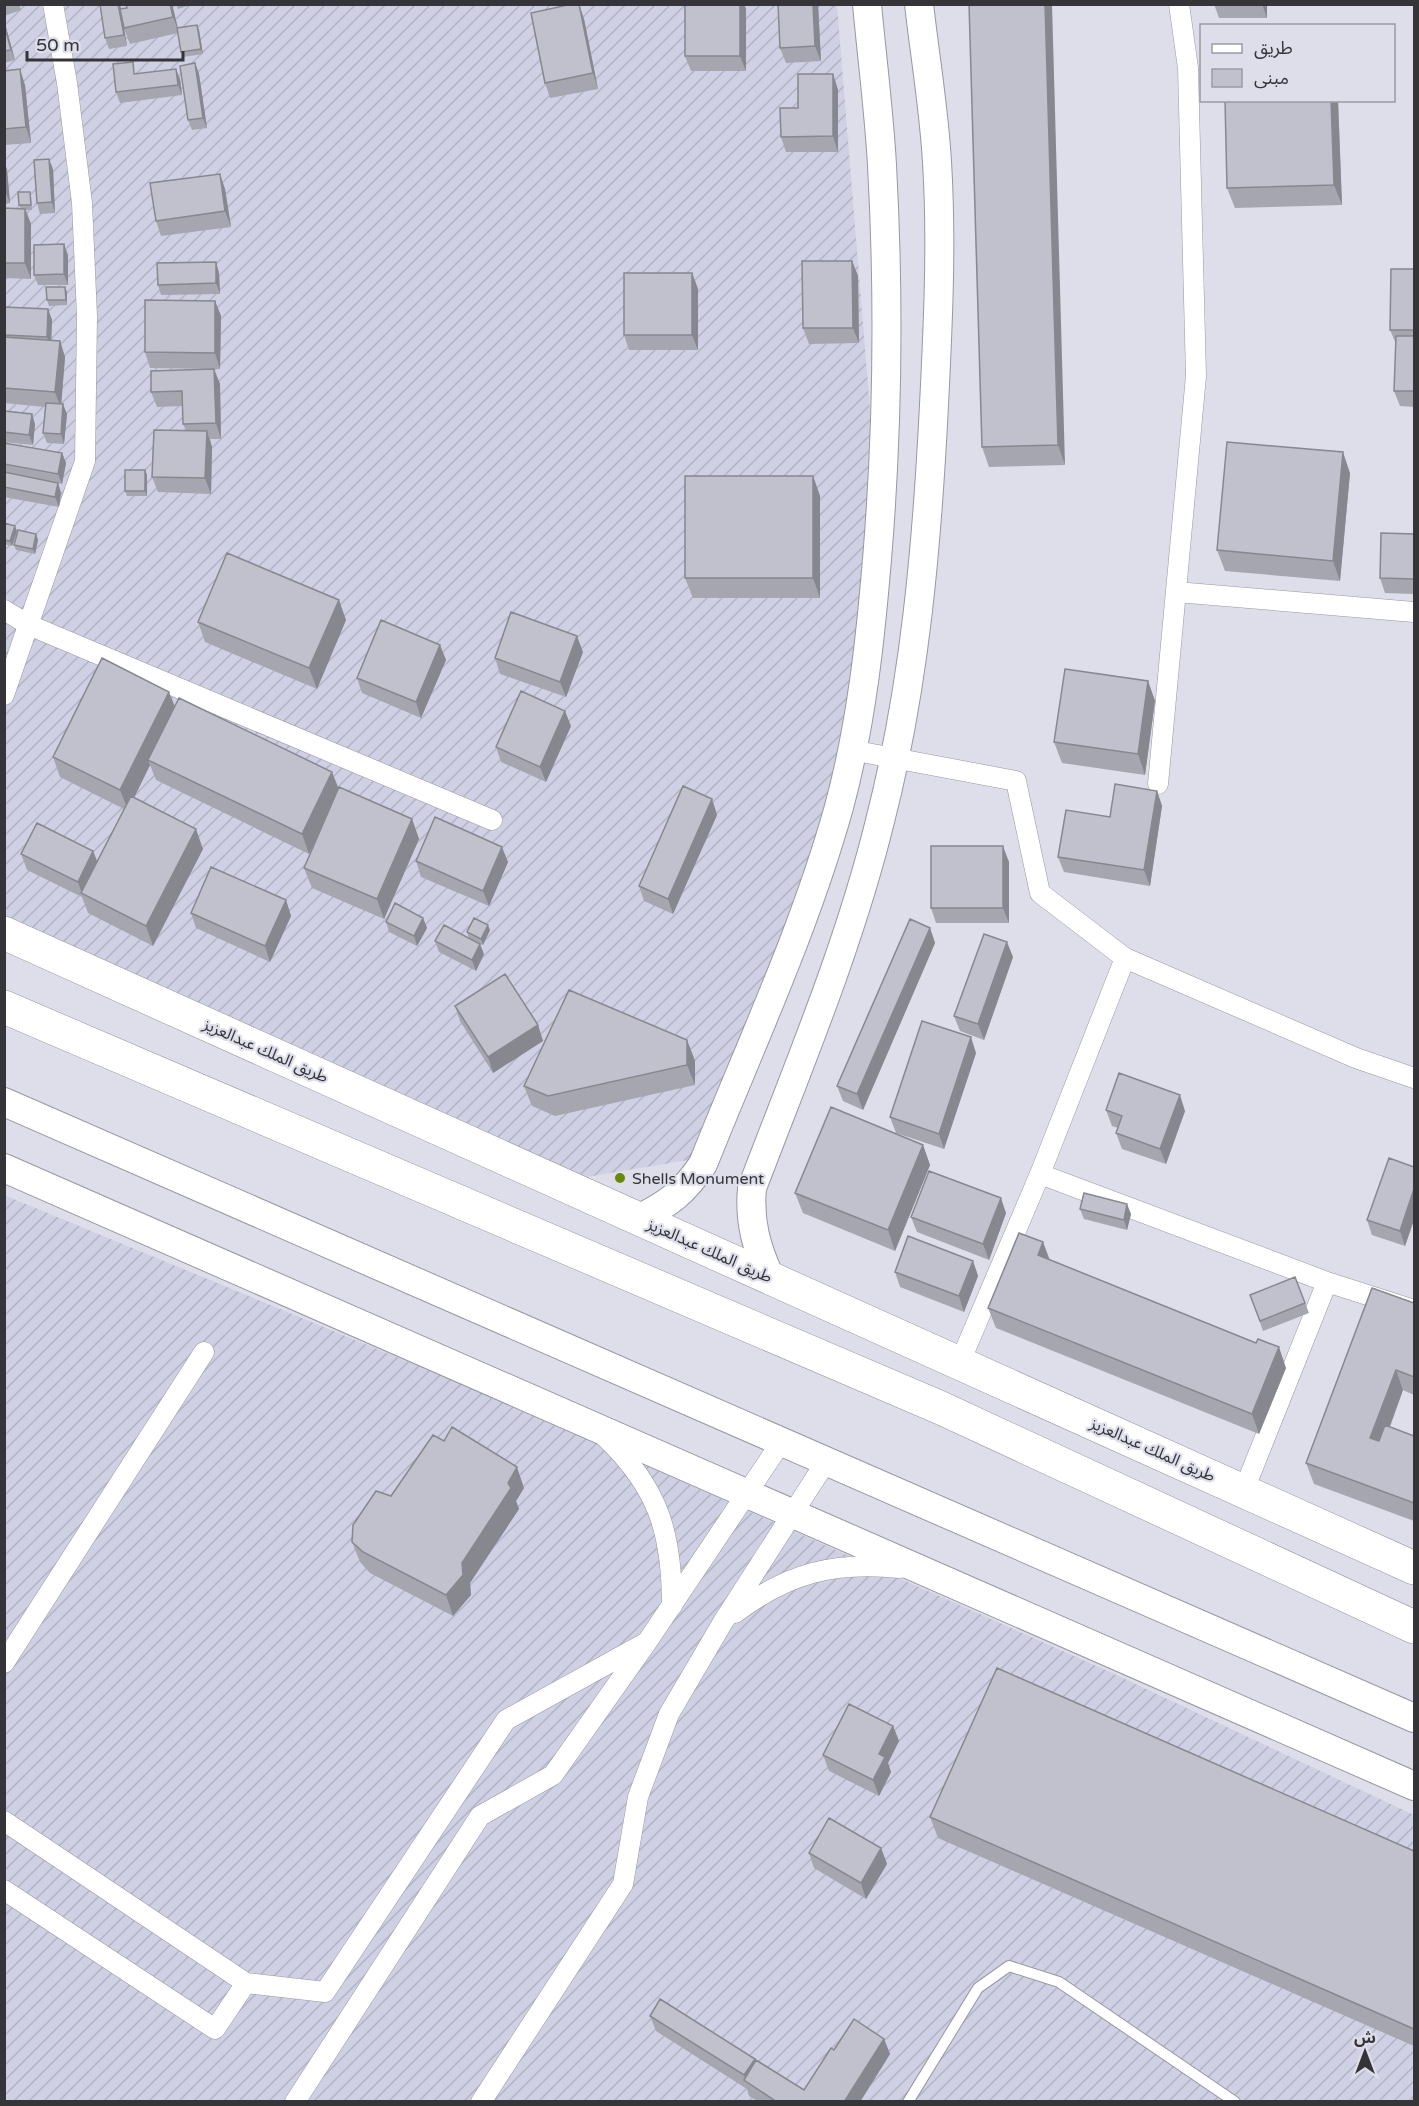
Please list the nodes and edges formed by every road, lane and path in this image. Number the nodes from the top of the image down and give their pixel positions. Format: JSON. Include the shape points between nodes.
{"nodes":[{"id":1,"x":53,"y":4,"type":"edge"},
{"id":2,"x":867,"y":4,"type":"edge"},
{"id":3,"x":919,"y":4,"type":"edge"},
{"id":4,"x":1179,"y":4,"type":"edge"},
{"id":5,"x":1176,"y":592,"type":"junction"},
{"id":6,"x":4,"y":610,"type":"edge"},
{"id":7,"x":1414,"y":612,"type":"edge"},
{"id":8,"x":29,"y":625,"type":"junction"},
{"id":9,"x":4,"y":695,"type":"edge"},
{"id":10,"x":851,"y":750,"type":"junction"},
{"id":11,"x":894,"y":759,"type":"junction"},
{"id":12,"x":1158,"y":784,"type":"dead end"},
{"id":13,"x":492,"y":820,"type":"dead end"},
{"id":14,"x":4,"y":933,"type":"edge"},
{"id":15,"x":1125,"y":958,"type":"junction"},
{"id":16,"x":4,"y":1007,"type":"edge"},
{"id":17,"x":1414,"y":1078,"type":"edge"},
{"id":18,"x":4,"y":1102,"type":"edge"},
{"id":19,"x":4,"y":1168,"type":"edge"},
{"id":20,"x":1040,"y":1174,"type":"junction"},
{"id":21,"x":640,"y":1218,"type":"junction"},
{"id":22,"x":770,"y":1277,"type":"junction"},
{"id":23,"x":1327,"y":1282,"type":"junction"},
{"id":24,"x":1414,"y":1310,"type":"edge"},
{"id":25,"x":204,"y":1352,"type":"dead end"},
{"id":26,"x":960,"y":1362,"type":"junction"},
{"id":27,"x":591,"y":1424,"type":"junction"},
{"id":28,"x":782,"y":1441,"type":"junction"},
{"id":29,"x":827,"y":1460,"type":"junction"},
{"id":30,"x":1244,"y":1490,"type":"junction"},
{"id":31,"x":748,"y":1494,"type":"junction"},
{"id":32,"x":792,"y":1513,"type":"junction"},
{"id":33,"x":1414,"y":1568,"type":"edge"},
{"id":34,"x":922,"y":1571,"type":"junction"},
{"id":35,"x":672,"y":1606,"type":"junction"},
{"id":36,"x":723,"y":1622,"type":"junction"},
{"id":37,"x":1414,"y":1627,"type":"edge"},
{"id":38,"x":647,"y":1642,"type":"junction"},
{"id":39,"x":4,"y":1663,"type":"edge"},
{"id":40,"x":1414,"y":1718,"type":"edge"},
{"id":41,"x":1414,"y":1786,"type":"edge"},
{"id":42,"x":4,"y":1821,"type":"edge"},
{"id":43,"x":4,"y":1890,"type":"edge"},
{"id":44,"x":246,"y":1983,"type":"junction"},
{"id":45,"x":295,"y":2102,"type":"edge"},
{"id":46,"x":481,"y":2102,"type":"edge"},
{"id":47,"x":908,"y":2102,"type":"edge"},
{"id":48,"x":1235,"y":2102,"type":"edge"}],
"edges":[{"from":1,"to":8,"type":"street","via":[[82,203],[87,316],[85,461]]},
{"from":2,"to":10,"type":"main road","via":[[882,163],[888,333],[884,472],[871,638]]},
{"from":3,"to":11,"type":"main road","via":[[937,161],[937,331],[916,639]]},
{"from":4,"to":5,"type":"street","via":[[1188,68],[1196,376]]},
{"from":5,"to":7,"type":"street"},
{"from":5,"to":12,"type":"street"},
{"from":6,"to":8,"type":"street"},
{"from":8,"to":9,"type":"street"},
{"from":8,"to":13,"type":"street"},
{"from":10,"to":11,"type":"street"},
{"from":10,"to":21,"type":"main road","via":[[838,807],[796,933],[703,1164],[687,1188],[666,1205]]},
{"from":11,"to":15,"type":"street","via":[[1016,782],[1040,893]]},
{"from":11,"to":22,"type":"main road","via":[[843,948],[752,1188],[753,1230]]},
{"from":14,"to":21,"type":"highway","name":"طريق الملك عبدالعزيز"},
{"from":15,"to":17,"type":"street","via":[[1356,1058]]},
{"from":15,"to":20,"type":"street"},
{"from":16,"to":37,"type":"highway","via":[[941,1408]]},
{"from":18,"to":28,"type":"main road"},
{"from":19,"to":27,"type":"main road"},
{"from":20,"to":23,"type":"street"},
{"from":20,"to":26,"type":"street"},
{"from":21,"to":22,"type":"highway","name":"طريق الملك عبدالعزيز"},
{"from":22,"to":26,"type":"highway","name":"طريق الملك عبدالعزيز"},
{"from":23,"to":24,"type":"street"},
{"from":23,"to":30,"type":"street"},
{"from":25,"to":39,"type":"street"},
{"from":26,"to":30,"type":"highway","name":"طريق الملك عبدالعزيز"},
{"from":27,"to":31,"type":"main road"},
{"from":27,"to":35,"type":"street","via":[[632,1467],[659,1510],[668,1540]]},
{"from":28,"to":29,"type":"main road"},
{"from":28,"to":31,"type":"street"},
{"from":29,"to":32,"type":"street"},
{"from":29,"to":40,"type":"main road"},
{"from":30,"to":33,"type":"highway","name":"طريق الملك عبدالعزيز"},
{"from":31,"to":32,"type":"main road"},
{"from":31,"to":35,"type":"street"},
{"from":32,"to":34,"type":"main road"},
{"from":32,"to":36,"type":"street"},
{"from":34,"to":36,"type":"street","via":[[868,1565],[810,1573],[760,1594]]},
{"from":34,"to":41,"type":"main road"},
{"from":35,"to":38,"type":"street"},
{"from":36,"to":46,"type":"street","via":[[669,1714],[638,1797],[623,1884]]},
{"from":38,"to":44,"type":"street","via":[[506,1720],[325,1992]]},
{"from":38,"to":45,"type":"street","via":[[553,1775],[480,1816]]},
{"from":42,"to":44,"type":"street"},
{"from":43,"to":44,"type":"street","via":[[215,2029]]},
{"from":47,"to":48,"type":"lane","via":[[978,1988],[1009,1966],[1059,1982]]}]}
